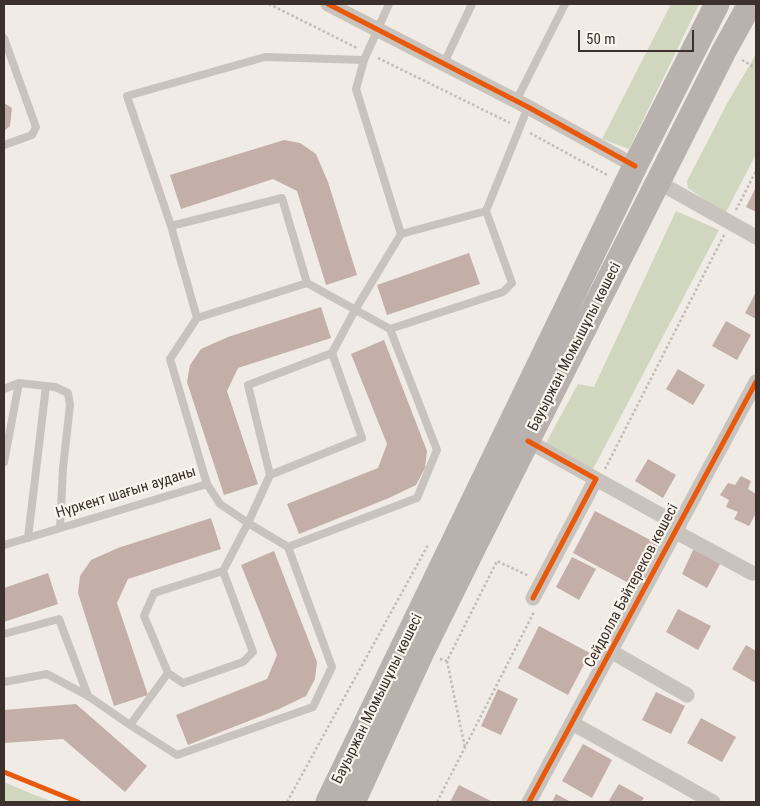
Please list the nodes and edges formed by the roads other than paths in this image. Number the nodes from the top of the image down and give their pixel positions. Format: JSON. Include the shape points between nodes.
{"nodes":[{"id":1,"x":328,"y":4,"type":"edge"},
{"id":2,"x":389,"y":4,"type":"edge"},
{"id":3,"x":472,"y":4,"type":"edge"},
{"id":4,"x":565,"y":4,"type":"edge"},
{"id":5,"x":717,"y":4,"type":"edge"},
{"id":6,"x":750,"y":4,"type":"edge"},
{"id":7,"x":377,"y":29,"type":"junction"},
{"id":8,"x":4,"y":38,"type":"edge"},
{"id":9,"x":365,"y":57,"type":"junction"},
{"id":10,"x":444,"y":63,"type":"junction"},
{"id":11,"x":522,"y":104,"type":"junction"},
{"id":12,"x":4,"y":146,"type":"edge"},
{"id":13,"x":635,"y":166,"type":"junction"},
{"id":14,"x":658,"y":182,"type":"junction"},
{"id":15,"x":486,"y":211,"type":"junction"},
{"id":16,"x":171,"y":226,"type":"junction"},
{"id":17,"x":400,"y":234,"type":"junction"},
{"id":18,"x":756,"y":237,"type":"edge"},
{"id":19,"x":307,"y":283,"type":"junction"},
{"id":20,"x":355,"y":310,"type":"junction"},
{"id":21,"x":197,"y":318,"type":"junction"},
{"id":22,"x":390,"y":329,"type":"junction"},
{"id":23,"x":332,"y":353,"type":"junction"},
{"id":24,"x":756,"y":382,"type":"edge"},
{"id":25,"x":19,"y":383,"type":"junction"},
{"id":26,"x":46,"y":386,"type":"junction"},
{"id":27,"x":4,"y":389,"type":"edge"},
{"id":28,"x":750,"y":408,"type":"edge"},
{"id":29,"x":528,"y":441,"type":"junction"},
{"id":30,"x":4,"y":462,"type":"edge"},
{"id":31,"x":270,"y":475,"type":"junction"},
{"id":32,"x":596,"y":479,"type":"junction"},
{"id":33,"x":207,"y":484,"type":"junction"},
{"id":34,"x":248,"y":523,"type":"junction"},
{"id":35,"x":60,"y":528,"type":"junction"},
{"id":36,"x":677,"y":528,"type":"junction"},
{"id":37,"x":28,"y":538,"type":"junction"},
{"id":38,"x":4,"y":545,"type":"edge"},
{"id":39,"x":288,"y":547,"type":"junction"},
{"id":40,"x":223,"y":571,"type":"junction"},
{"id":41,"x":752,"y":573,"type":"dead end"},
{"id":42,"x":534,"y":598,"type":"dead end"},
{"id":43,"x":4,"y":634,"type":"edge"},
{"id":44,"x":612,"y":652,"type":"junction"},
{"id":45,"x":168,"y":673,"type":"junction"},
{"id":46,"x":4,"y":682,"type":"edge"},
{"id":47,"x":687,"y":695,"type":"dead end"},
{"id":48,"x":88,"y":696,"type":"junction"},
{"id":49,"x":572,"y":723,"type":"junction"},
{"id":50,"x":130,"y":725,"type":"junction"},
{"id":51,"x":333,"y":792,"type":"edge"},
{"id":52,"x":358,"y":796,"type":"edge"},
{"id":53,"x":322,"y":802,"type":"edge"},
{"id":54,"x":529,"y":802,"type":"edge"},
{"id":55,"x":713,"y":802,"type":"edge"}],
"edges":[{"from":1,"to":7,"type":"street"},
{"from":2,"to":7,"type":"lane"},
{"from":3,"to":10,"type":"lane"},
{"from":4,"to":11,"type":"lane"},
{"from":5,"to":13,"type":"main road","name":"Бауыржан Момышұлы көшесі"},
{"from":6,"to":14,"type":"main road","name":"Бауыржан Момышұлы көшесі"},
{"from":7,"to":9,"type":"lane"},
{"from":7,"to":10,"type":"street"},
{"from":8,"to":12,"type":"lane","via":[[36,127],[32,135]]},
{"from":9,"to":16,"type":"lane","via":[[265,57],[128,96]]},
{"from":9,"to":17,"type":"lane","via":[[356,89]]},
{"from":10,"to":11,"type":"street"},
{"from":11,"to":13,"type":"street"},
{"from":11,"to":15,"type":"lane","via":[[520,127]]},
{"from":13,"to":51,"type":"main road","name":"Бауыржан Момышұлы көшесі"},
{"from":14,"to":18,"type":"street"},
{"from":14,"to":29,"type":"main road","name":"Бауыржан Момышұлы көшесі"},
{"from":15,"to":17,"type":"lane"},
{"from":15,"to":22,"type":"lane","via":[[512,283],[503,292]]},
{"from":16,"to":19,"type":"lane","via":[[282,198]]},
{"from":16,"to":21,"type":"lane"},
{"from":17,"to":20,"type":"lane"},
{"from":19,"to":20,"type":"lane"},
{"from":19,"to":21,"type":"lane"},
{"from":20,"to":22,"type":"lane"},
{"from":20,"to":23,"type":"lane"},
{"from":21,"to":33,"type":"lane","name":"Нүркент шағын ауданы","via":[[170,359]]},
{"from":22,"to":39,"type":"lane","via":[[437,450],[417,498]]},
{"from":23,"to":31,"type":"lane","via":[[248,385]]},
{"from":23,"to":31,"type":"lane","via":[[362,438]]},
{"from":24,"to":28,"type":"street","name":"Сейдолла Бәйтереков көшесі"},
{"from":25,"to":26,"type":"lane"},
{"from":25,"to":27,"type":"lane"},
{"from":25,"to":30,"type":"lane"},
{"from":26,"to":35,"type":"lane","via":[[68,393],[70,405]]},
{"from":26,"to":37,"type":"lane"},
{"from":28,"to":36,"type":"street","name":"Сейдолла Бәйтереков көшесі"},
{"from":29,"to":32,"type":"street"},
{"from":29,"to":52,"type":"main road","name":"Бауыржан Момышұлы көшесі","via":[[422,652]]},
{"from":31,"to":34,"type":"lane"},
{"from":32,"to":36,"type":"street"},
{"from":32,"to":42,"type":"street"},
{"from":33,"to":34,"type":"lane","via":[[220,504]]},
{"from":33,"to":35,"type":"lane","name":"Нүркент шағын ауданы"},
{"from":34,"to":39,"type":"lane"},
{"from":34,"to":40,"type":"lane"},
{"from":35,"to":37,"type":"lane","name":"Нүркент шағын ауданы"},
{"from":36,"to":41,"type":"street"},
{"from":36,"to":44,"type":"street","name":"Сейдолла Бәйтереков көшесі"},
{"from":37,"to":38,"type":"lane","name":"Нүркент шағын ауданы"},
{"from":39,"to":50,"type":"lane","via":[[332,667],[313,707],[177,755]]},
{"from":40,"to":45,"type":"lane","via":[[154,593],[144,616]]},
{"from":40,"to":45,"type":"lane","via":[[252,652],[243,662],[183,683]]},
{"from":43,"to":48,"type":"lane","via":[[59,619]]},
{"from":44,"to":47,"type":"street"},
{"from":44,"to":49,"type":"street","name":"Сейдолла Бәйтереков көшесі"},
{"from":45,"to":50,"type":"lane"},
{"from":46,"to":48,"type":"lane","via":[[47,674]]},
{"from":48,"to":50,"type":"lane"},
{"from":49,"to":54,"type":"street","name":"Сейдолла Бәйтереков көшесі"},
{"from":49,"to":55,"type":"street"},
{"from":51,"to":53,"type":"main road","name":"Бауыржан Момышұлы көшесі"}]}
